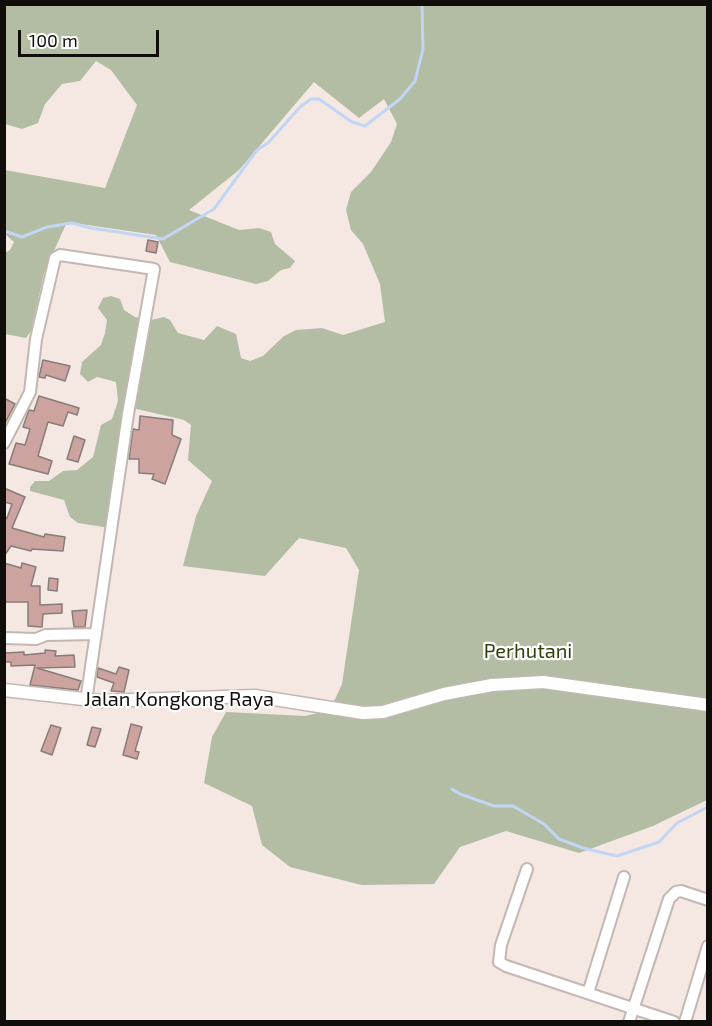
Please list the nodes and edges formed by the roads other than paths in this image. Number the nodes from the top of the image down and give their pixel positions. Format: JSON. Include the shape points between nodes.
{"nodes":[{"id":1,"x":4,"y":442,"type":"edge"},
{"id":2,"x":96,"y":634,"type":"junction"},
{"id":3,"x":4,"y":638,"type":"edge"},
{"id":4,"x":4,"y":690,"type":"edge"},
{"id":5,"x":86,"y":701,"type":"junction"},
{"id":6,"x":708,"y":705,"type":"edge"},
{"id":7,"x":527,"y":869,"type":"dead end"},
{"id":8,"x":624,"y":877,"type":"dead end"},
{"id":9,"x":708,"y":900,"type":"edge"},
{"id":10,"x":708,"y":946,"type":"edge"},
{"id":11,"x":588,"y":993,"type":"junction"},
{"id":12,"x":633,"y":1008,"type":"junction"},
{"id":13,"x":629,"y":1022,"type":"edge"},
{"id":14,"x":675,"y":1022,"type":"edge"},
{"id":15,"x":685,"y":1022,"type":"edge"}],
"edges":[{"from":1,"to":2,"type":"street","via":[[30,392],[34,347],[52,263],[60,255],[154,269]]},
{"from":2,"to":3,"type":"street"},
{"from":2,"to":5,"type":"street"},
{"from":4,"to":5,"type":"street","name":"Jalan Kongkong Raya"},
{"from":5,"to":6,"type":"street","name":"Jalan Kongkong Raya","via":[[255,696],[363,713],[384,712],[492,685],[543,682]]},
{"from":7,"to":11,"type":"street","via":[[499,962]]},
{"from":8,"to":11,"type":"street"},
{"from":9,"to":12,"type":"street","via":[[681,891],[672,895]]},
{"from":10,"to":15,"type":"street"},
{"from":11,"to":12,"type":"street"},
{"from":12,"to":13,"type":"street"},
{"from":12,"to":14,"type":"street"}]}
